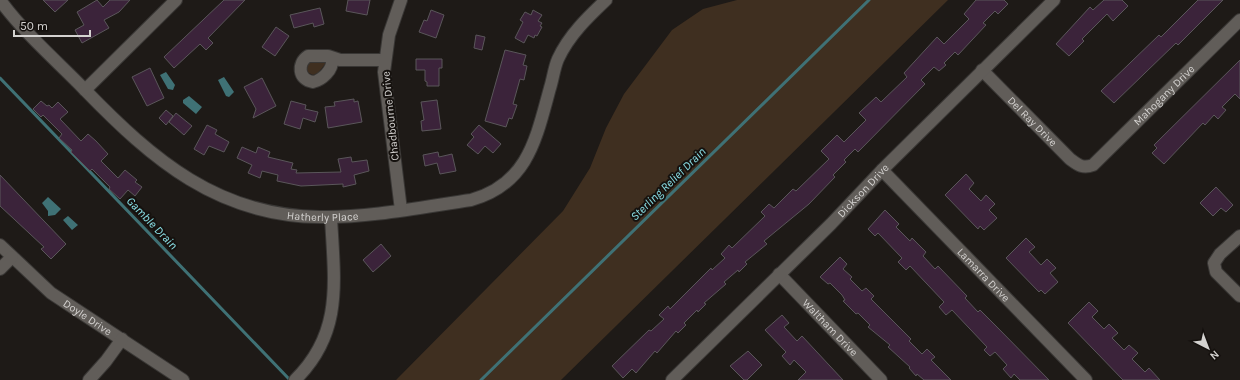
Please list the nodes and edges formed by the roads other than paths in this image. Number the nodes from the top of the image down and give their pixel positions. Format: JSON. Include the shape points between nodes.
{"nodes":[{"id":1,"x":0,"y":0,"type":"edge"},
{"id":2,"x":176,"y":0,"type":"edge"},
{"id":3,"x":401,"y":0,"type":"edge"},
{"id":4,"x":606,"y":0,"type":"edge"},
{"id":5,"x":1054,"y":0,"type":"edge"},
{"id":6,"x":1240,"y":20,"type":"edge"},
{"id":7,"x":328,"y":56,"type":"junction"},
{"id":8,"x":340,"y":60,"type":"junction"},
{"id":9,"x":384,"y":60,"type":"junction"},
{"id":10,"x":330,"y":69,"type":"junction"},
{"id":11,"x":982,"y":70,"type":"junction"},
{"id":12,"x":85,"y":90,"type":"junction"},
{"id":13,"x":1086,"y":168,"type":"joint"},
{"id":14,"x":882,"y":170,"type":"junction"},
{"id":15,"x":401,"y":210,"type":"junction"},
{"id":16,"x":331,"y":217,"type":"junction"},
{"id":17,"x":1240,"y":236,"type":"edge"},
{"id":18,"x":0,"y":245,"type":"edge"},
{"id":19,"x":12,"y":257,"type":"junction"},
{"id":20,"x":0,"y":269,"type":"edge"},
{"id":21,"x":779,"y":274,"type":"junction"},
{"id":22,"x":1240,"y":296,"type":"edge"},
{"id":23,"x":122,"y":339,"type":"junction"},
{"id":24,"x":89,"y":380,"type":"edge"},
{"id":25,"x":183,"y":380,"type":"edge"},
{"id":26,"x":295,"y":380,"type":"edge"},
{"id":27,"x":672,"y":380,"type":"edge"},
{"id":28,"x":881,"y":380,"type":"edge"},
{"id":29,"x":1086,"y":380,"type":"edge"}],
"edges":[{"from":1,"to":12,"type":"street","name":"Hatherly Place"},
{"from":2,"to":12,"type":"street"},
{"from":3,"to":9,"type":"street","name":"Chadbourne Drive","via":[[392,23]]},
{"from":4,"to":15,"type":"street","name":"Hatherly Place","via":[[586,19],[558,60],[535,141],[516,174],[484,196]]},
{"from":5,"to":11,"type":"street","name":"Dickson Drive"},
{"from":6,"to":13,"type":"street","name":"Mahogany Drive","via":[[1093,165]]},
{"from":7,"to":8,"type":"street"},
{"from":7,"to":10,"type":"street","via":[[332,62]]},
{"from":7,"to":10,"type":"street","via":[[308,56],[302,62],[300,70],[304,78],[313,82]]},
{"from":8,"to":9,"type":"street"},
{"from":8,"to":10,"type":"street"},
{"from":9,"to":15,"type":"street","name":"Chadbourne Drive"},
{"from":11,"to":13,"type":"street","name":"Del Ray Drive","via":[[1070,159]]},
{"from":11,"to":14,"type":"street","name":"Dickson Drive"},
{"from":12,"to":16,"type":"street","name":"Hatherly Place","via":[[119,126],[171,169],[213,193],[243,205],[285,214]]},
{"from":14,"to":21,"type":"street","name":"Dickson Drive"},
{"from":14,"to":29,"type":"street","name":"Lamarra Drive"},
{"from":15,"to":16,"type":"street","name":"Hatherly Place"},
{"from":16,"to":26,"type":"street","via":[[333,307],[328,329],[317,354]]},
{"from":17,"to":22,"type":"street","via":[[1214,263],[1216,272]]},
{"from":18,"to":19,"type":"street","name":"Doyle Drive"},
{"from":19,"to":20,"type":"street"},
{"from":19,"to":23,"type":"street","name":"Doyle Drive","via":[[51,293]]},
{"from":21,"to":27,"type":"street","name":"Dickson Drive"},
{"from":21,"to":28,"type":"street","name":"Waltham Drive"},
{"from":23,"to":24,"type":"street"},
{"from":23,"to":25,"type":"street","name":"Doyle Drive"}]}
